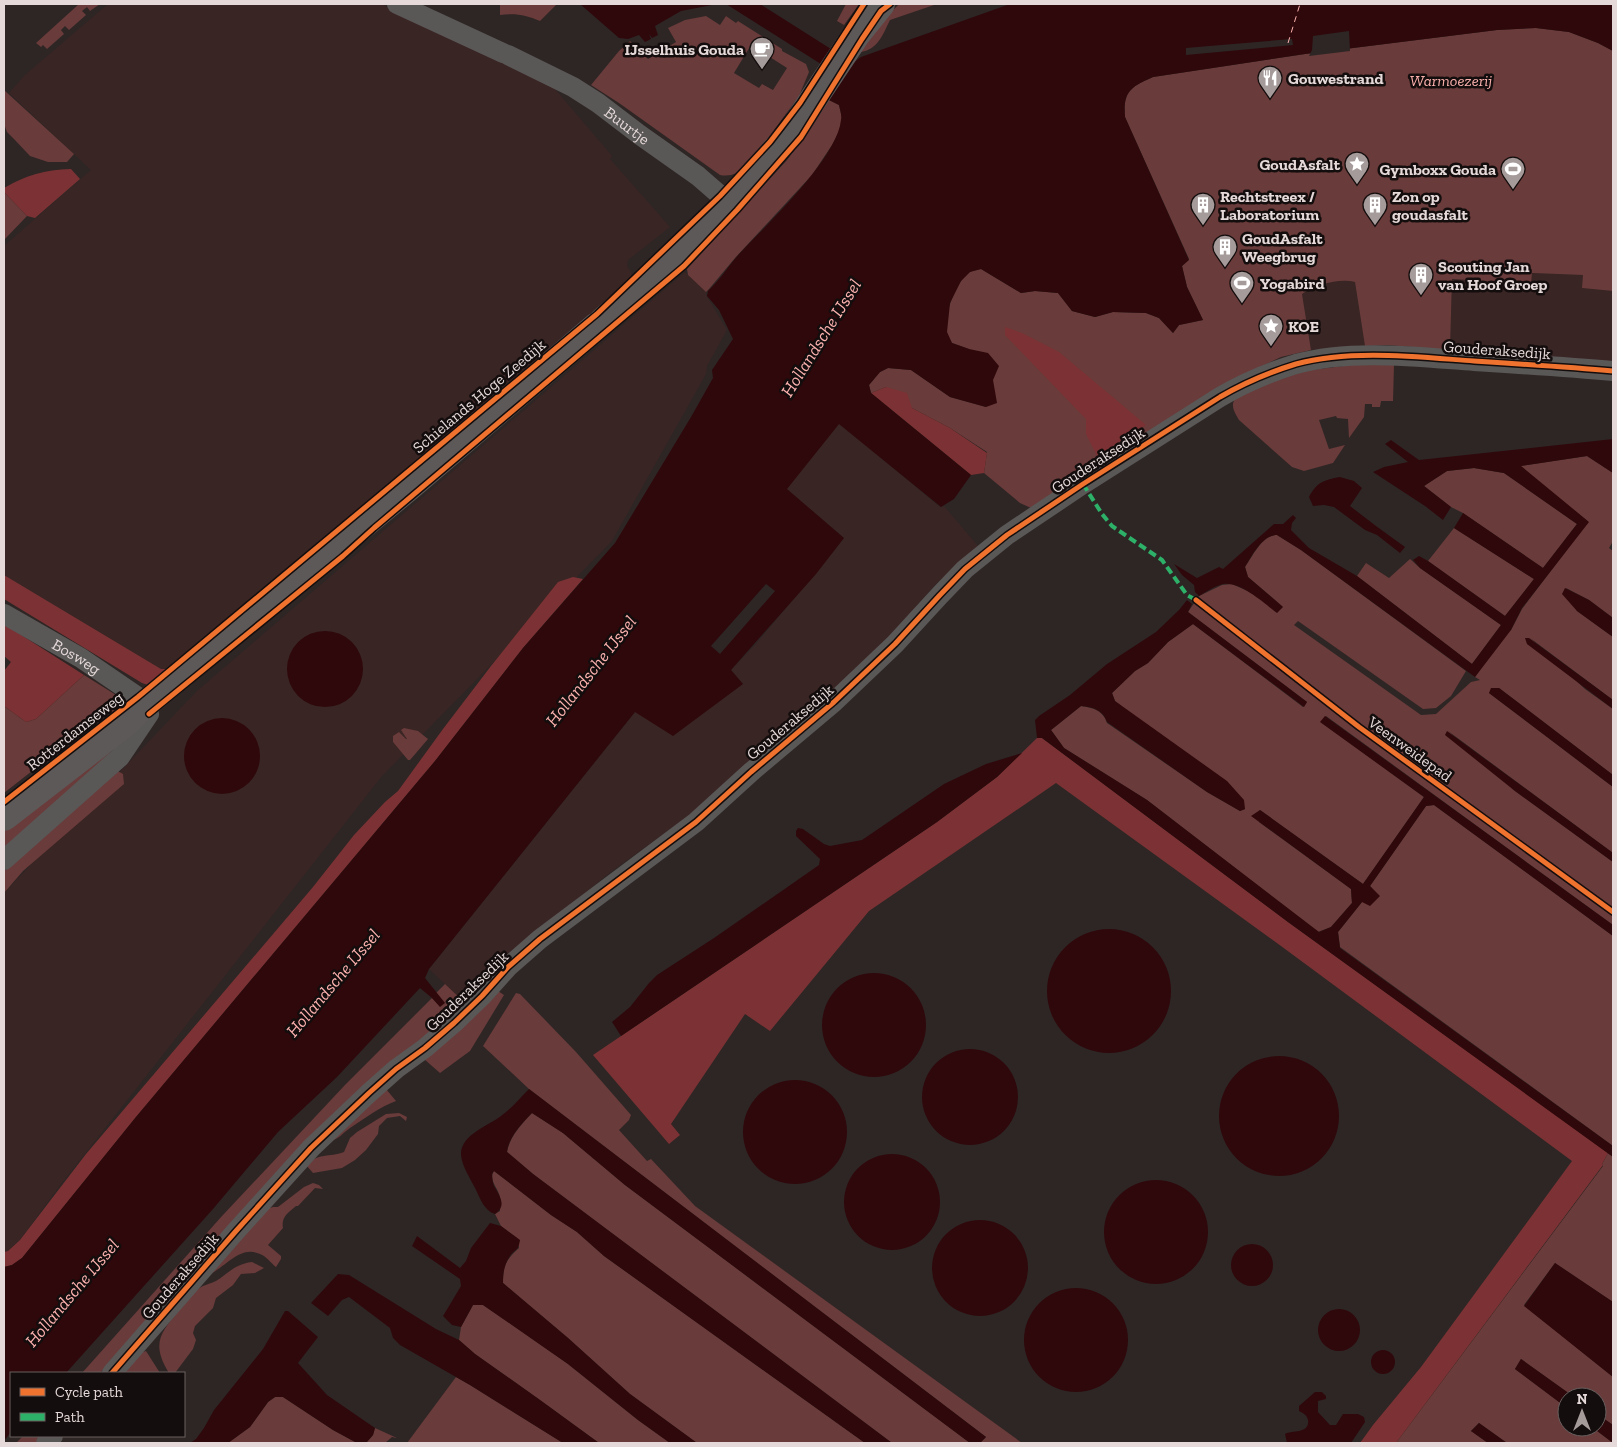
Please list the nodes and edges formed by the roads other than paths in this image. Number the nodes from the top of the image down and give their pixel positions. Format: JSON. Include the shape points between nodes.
{"nodes":[{"id":1,"x":397,"y":4,"type":"edge"},
{"id":2,"x":881,"y":4,"type":"edge"},
{"id":3,"x":729,"y":203,"type":"junction"},
{"id":4,"x":1613,"y":371,"type":"edge"},
{"id":5,"x":4,"y":614,"type":"edge"},
{"id":6,"x":143,"y":706,"type":"junction"},
{"id":7,"x":4,"y":817,"type":"edge"},
{"id":8,"x":4,"y":860,"type":"edge"},
{"id":9,"x":113,"y":1372,"type":"edge"}],
"edges":[{"from":1,"to":3,"type":"street","name":"Buurtje","via":[[573,87],[698,176]]},
{"from":2,"to":3,"type":"main road","name":"Schielands Hoge Zeedijk","via":[[856,35],[790,134]]},
{"from":3,"to":6,"type":"main road","name":"Schielands Hoge Zeedijk","via":[[672,262],[410,486]]},
{"from":4,"to":9,"type":"street","name":"Gouderaksedijk","via":[[1366,355],[1298,364],[1268,373],[1226,393],[1052,504],[965,569],[895,644],[834,702],[696,822],[540,939],[454,1023],[368,1093],[272,1190]]},
{"from":5,"to":6,"type":"street","name":"Bosweg","via":[[81,658],[138,697]]},
{"from":6,"to":7,"type":"main road","name":"Rotterdamseweg"},
{"from":6,"to":8,"type":"street","via":[[148,714],[120,757]]}]}
